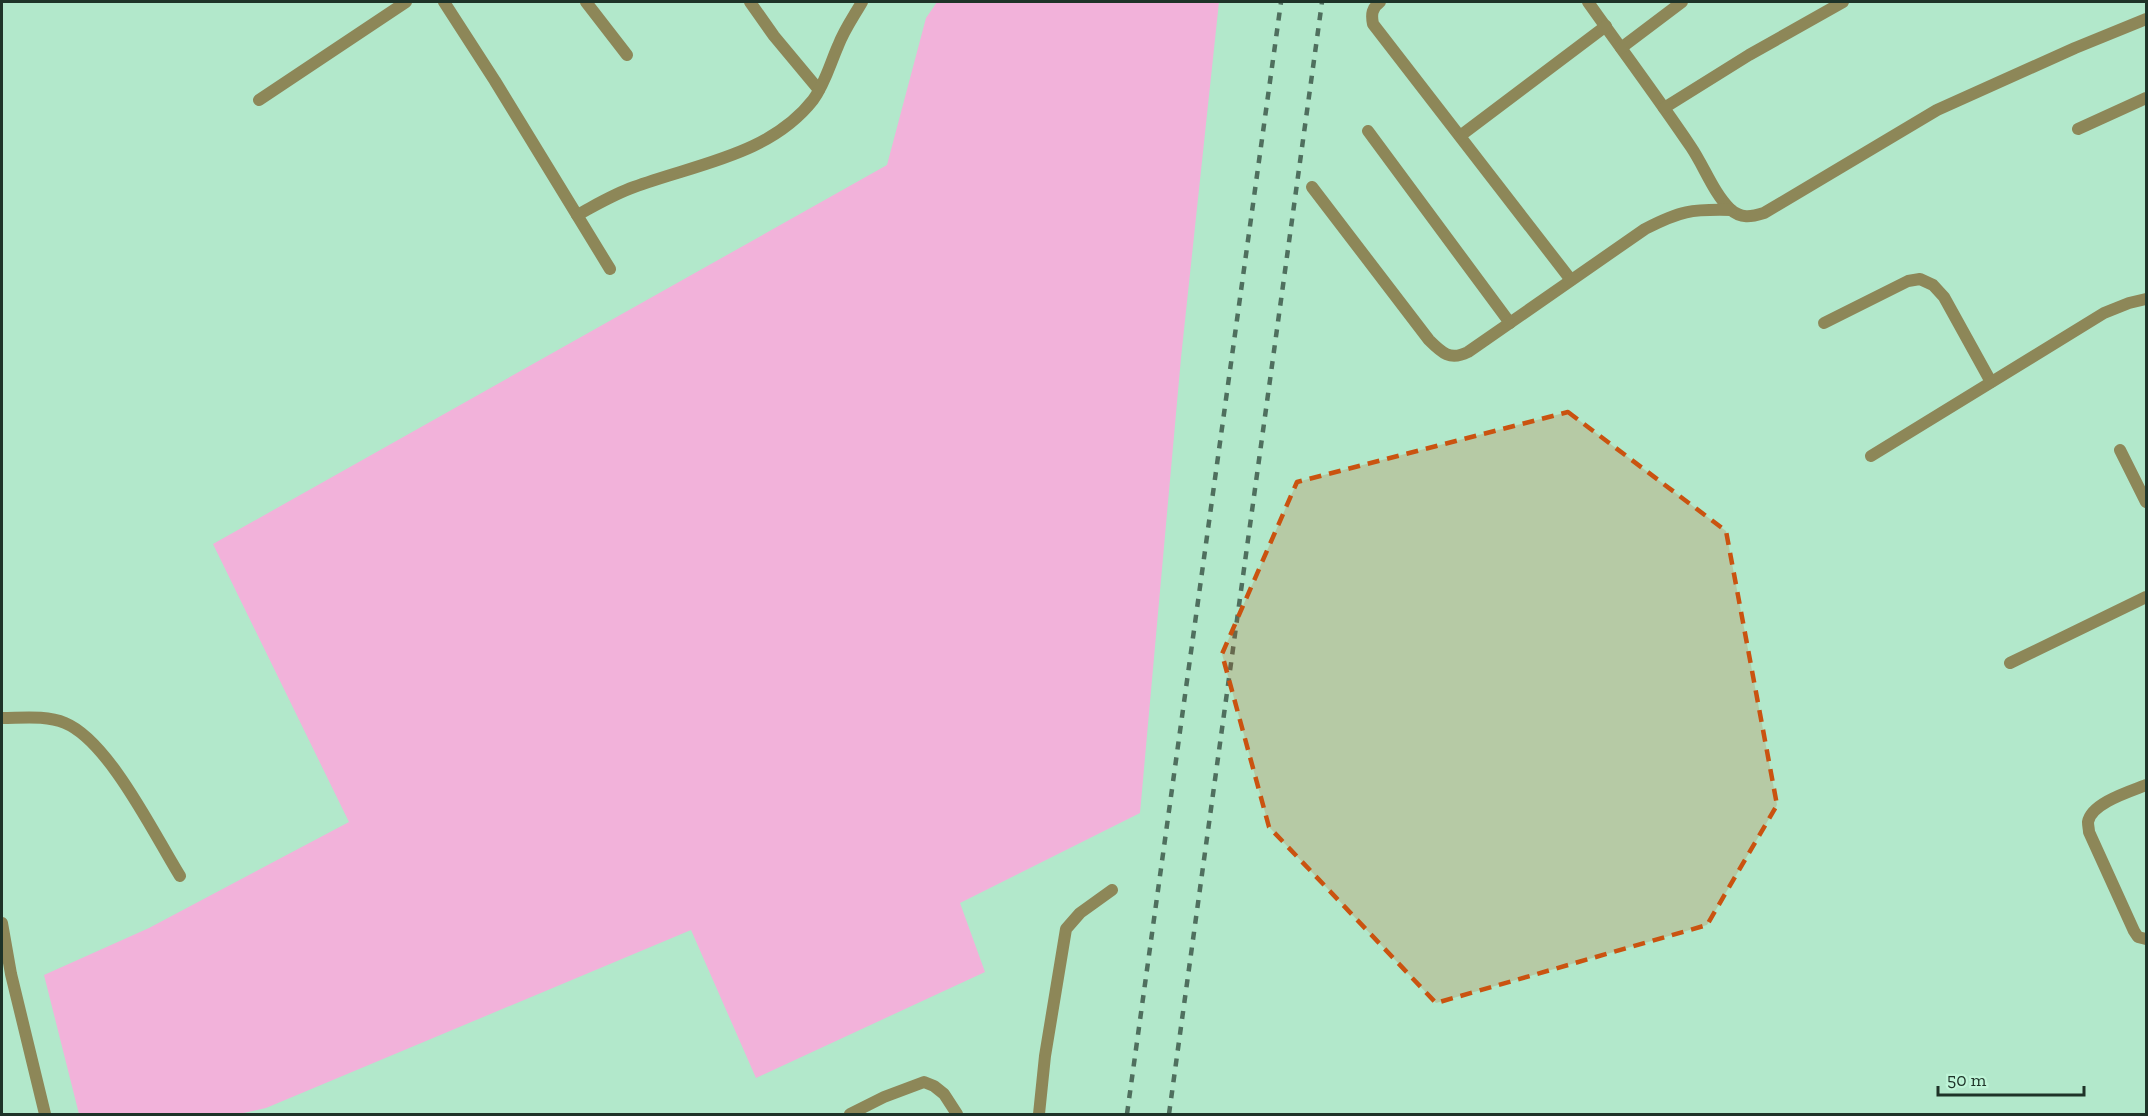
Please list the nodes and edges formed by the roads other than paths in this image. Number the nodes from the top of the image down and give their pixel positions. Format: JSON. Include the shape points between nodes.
{"nodes":[{"id":1,"x":406,"y":2,"type":"edge"},
{"id":2,"x":444,"y":2,"type":"edge"},
{"id":3,"x":586,"y":2,"type":"edge"},
{"id":4,"x":750,"y":2,"type":"edge"},
{"id":5,"x":862,"y":2,"type":"edge"},
{"id":6,"x":1380,"y":2,"type":"edge"},
{"id":7,"x":1588,"y":2,"type":"edge"},
{"id":8,"x":1682,"y":2,"type":"edge"},
{"id":9,"x":1843,"y":2,"type":"edge"},
{"id":10,"x":2146,"y":20,"type":"edge"},
{"id":11,"x":1606,"y":26,"type":"junction"},
{"id":12,"x":1622,"y":48,"type":"junction"},
{"id":13,"x":627,"y":54,"type":"dead end"},
{"id":14,"x":819,"y":90,"type":"junction"},
{"id":15,"x":2146,"y":98,"type":"edge"},
{"id":16,"x":259,"y":100,"type":"dead end"},
{"id":17,"x":1664,"y":108,"type":"junction"},
{"id":18,"x":2078,"y":129,"type":"dead end"},
{"id":19,"x":1368,"y":131,"type":"dead end"},
{"id":20,"x":1460,"y":136,"type":"junction"},
{"id":21,"x":1312,"y":187,"type":"dead end"},
{"id":22,"x":1731,"y":210,"type":"junction"},
{"id":23,"x":577,"y":215,"type":"junction"},
{"id":24,"x":610,"y":269,"type":"dead end"},
{"id":25,"x":1571,"y":280,"type":"junction"},
{"id":26,"x":2146,"y":298,"type":"edge"},
{"id":27,"x":1510,"y":323,"type":"junction"},
{"id":28,"x":1824,"y":323,"type":"dead end"},
{"id":29,"x":1991,"y":382,"type":"junction"},
{"id":30,"x":2120,"y":450,"type":"dead end"},
{"id":31,"x":1871,"y":456,"type":"dead end"},
{"id":32,"x":2146,"y":502,"type":"edge"},
{"id":33,"x":2146,"y":597,"type":"edge"},
{"id":34,"x":2010,"y":663,"type":"dead end"},
{"id":35,"x":2,"y":718,"type":"edge"},
{"id":36,"x":2146,"y":785,"type":"edge"},
{"id":37,"x":180,"y":876,"type":"dead end"},
{"id":38,"x":1112,"y":890,"type":"dead end"},
{"id":39,"x":2,"y":923,"type":"edge"},
{"id":40,"x":2146,"y":939,"type":"edge"},
{"id":41,"x":45,"y":1114,"type":"edge"},
{"id":42,"x":850,"y":1114,"type":"edge"},
{"id":43,"x":957,"y":1114,"type":"edge"},
{"id":44,"x":1039,"y":1114,"type":"edge"}],
"edges":[{"from":1,"to":16,"type":"street"},
{"from":2,"to":23,"type":"street"},
{"from":3,"to":13,"type":"street"},
{"from":4,"to":14,"type":"street"},
{"from":5,"to":14,"type":"street","via":[[841,38]]},
{"from":6,"to":20,"type":"street","via":[[1371,16],[1373,24]]},
{"from":7,"to":11,"type":"street"},
{"from":8,"to":12,"type":"street"},
{"from":9,"to":17,"type":"street"},
{"from":10,"to":22,"type":"street","via":[[1937,110],[1764,213],[1751,217]]},
{"from":11,"to":12,"type":"street"},
{"from":11,"to":20,"type":"street"},
{"from":12,"to":17,"type":"street"},
{"from":14,"to":23,"type":"street","via":[[794,120],[752,147],[636,186]]},
{"from":15,"to":18,"type":"street"},
{"from":17,"to":22,"type":"street"},
{"from":19,"to":27,"type":"street"},
{"from":20,"to":25,"type":"street"},
{"from":21,"to":27,"type":"street","via":[[1441,352],[1450,357],[1460,356]]},
{"from":22,"to":25,"type":"street","via":[[1696,209],[1672,215]]},
{"from":23,"to":24,"type":"street"},
{"from":25,"to":27,"type":"street"},
{"from":26,"to":29,"type":"street","via":[[2104,313]]},
{"from":28,"to":29,"type":"street","via":[[1908,281],[1920,279],[1944,297]]},
{"from":29,"to":31,"type":"street"},
{"from":30,"to":32,"type":"street"},
{"from":33,"to":34,"type":"street"},
{"from":35,"to":37,"type":"street","via":[[52,719],[67,723],[86,736],[118,774]]},
{"from":36,"to":40,"type":"street","via":[[2105,803],[2088,822],[2134,931]]},
{"from":38,"to":44,"type":"street","via":[[1080,913],[1066,929]]},
{"from":39,"to":41,"type":"street"},
{"from":42,"to":43,"type":"street","via":[[924,1082],[944,1094]]}]}
